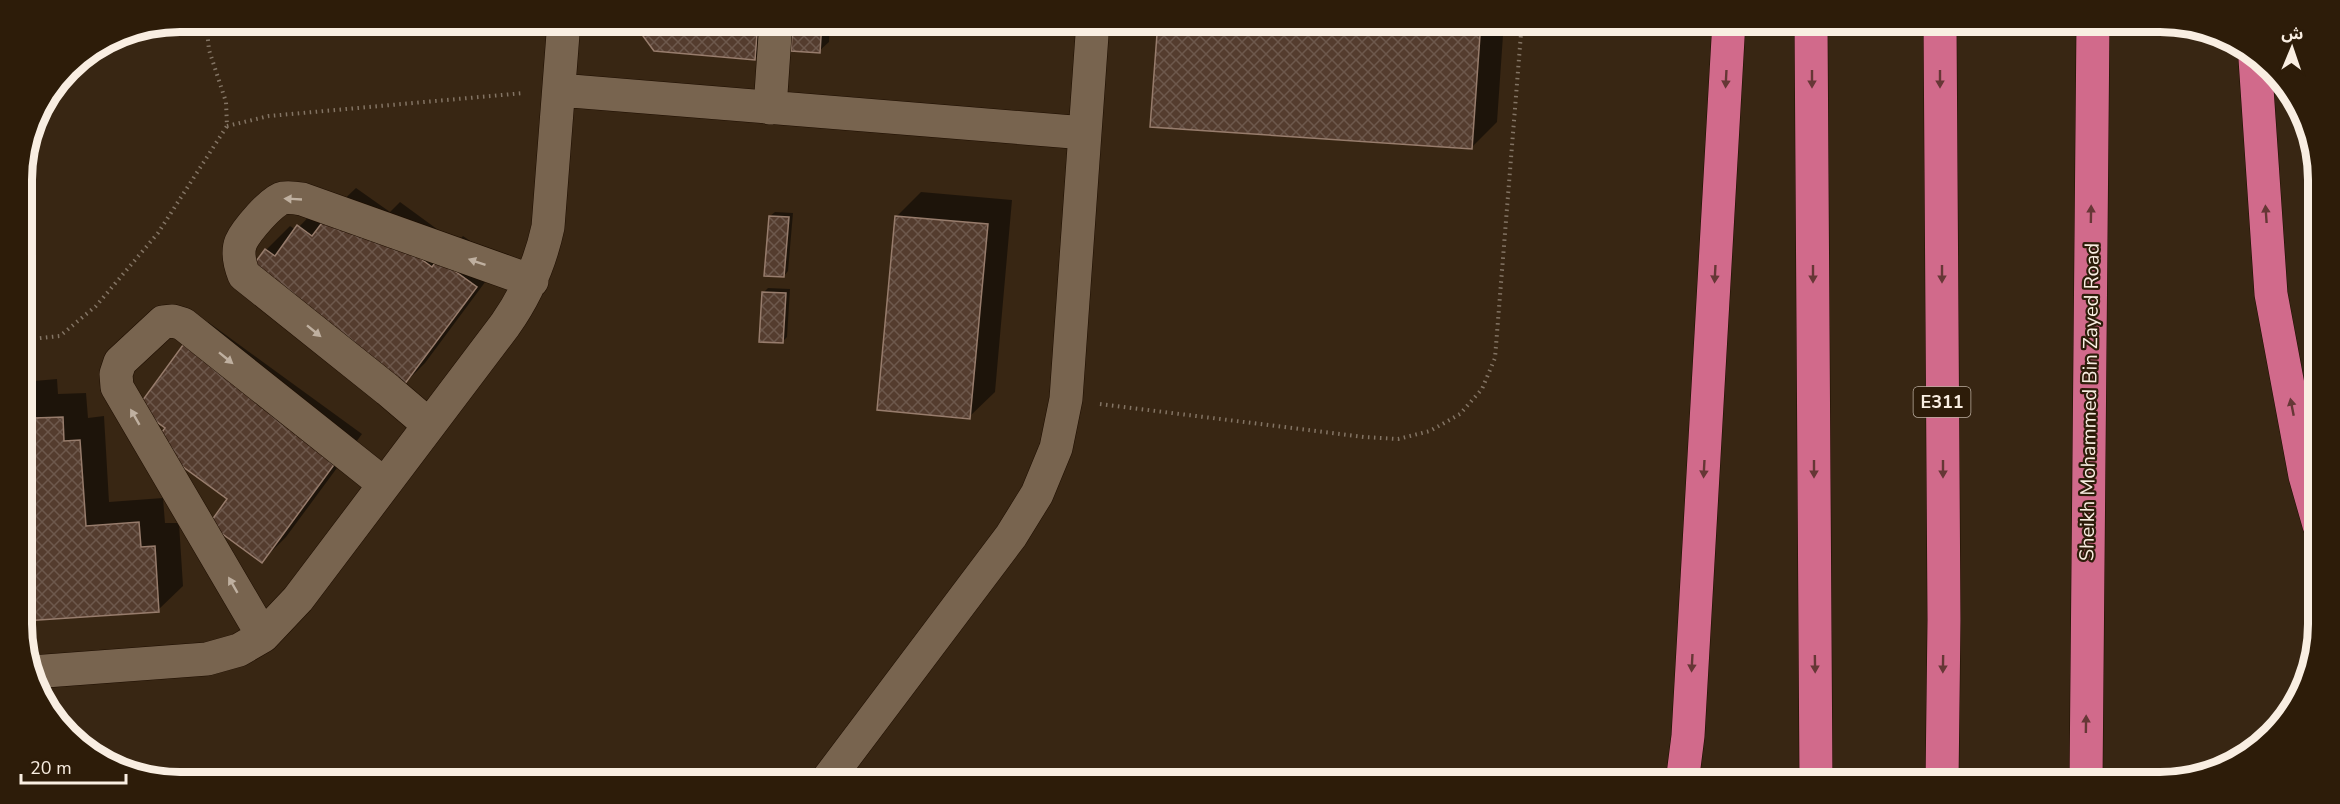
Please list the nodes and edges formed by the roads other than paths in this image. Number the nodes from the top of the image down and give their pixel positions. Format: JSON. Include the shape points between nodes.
{"nodes":[{"id":1,"x":563,"y":32,"type":"edge"},
{"id":2,"x":775,"y":32,"type":"edge"},
{"id":3,"x":1092,"y":32,"type":"edge"},
{"id":4,"x":1729,"y":32,"type":"edge"},
{"id":5,"x":1811,"y":32,"type":"edge"},
{"id":6,"x":1940,"y":32,"type":"edge"},
{"id":7,"x":2093,"y":32,"type":"edge"},
{"id":8,"x":2255,"y":66,"type":"edge"},
{"id":9,"x":559,"y":90,"type":"junction"},
{"id":10,"x":770,"y":108,"type":"junction"},
{"id":11,"x":1085,"y":133,"type":"junction"},
{"id":12,"x":532,"y":281,"type":"junction"},
{"id":13,"x":429,"y":425,"type":"junction"},
{"id":14,"x":384,"y":484,"type":"junction"},
{"id":15,"x":2308,"y":486,"type":"edge"},
{"id":16,"x":263,"y":636,"type":"junction"},
{"id":17,"x":39,"y":671,"type":"edge"},
{"id":18,"x":833,"y":772,"type":"edge"},
{"id":19,"x":1683,"y":772,"type":"edge"},
{"id":20,"x":1816,"y":772,"type":"edge"},
{"id":21,"x":1942,"y":772,"type":"edge"},
{"id":22,"x":2086,"y":772,"type":"edge"}],
"edges":[{"from":1,"to":9,"type":"street"},
{"from":2,"to":10,"type":"street"},
{"from":3,"to":11,"type":"street"},
{"from":4,"to":19,"type":"highway","one_way":true,"via":[[1690,712]]},
{"from":5,"to":20,"type":"highway","one_way":true},
{"from":6,"to":21,"type":"highway","number":"E311","one_way":true},
{"from":22,"to":7,"type":"highway","name":"Sheikh Mohammed Bin Zayed Road","one_way":true},
{"from":15,"to":8,"type":"highway","one_way":true,"via":[[2271,294]]},
{"from":9,"to":10,"type":"street"},
{"from":9,"to":12,"type":"street","via":[[548,226]]},
{"from":10,"to":11,"type":"street"},
{"from":11,"to":18,"type":"street","via":[[1066,399],[1056,448],[1037,494],[1011,536]]},
{"from":12,"to":13,"type":"street"},
{"from":12,"to":13,"type":"street","one_way":true,"via":[[302,199],[282,198],[273,202],[246,234],[239,252],[244,275]]},
{"from":13,"to":14,"type":"street"},
{"from":14,"to":16,"type":"street","via":[[298,599]]},
{"from":16,"to":14,"type":"street","one_way":true,"via":[[117,387],[120,362],[163,322],[183,324]]},
{"from":16,"to":17,"type":"street","via":[[239,650],[207,659]]}]}
